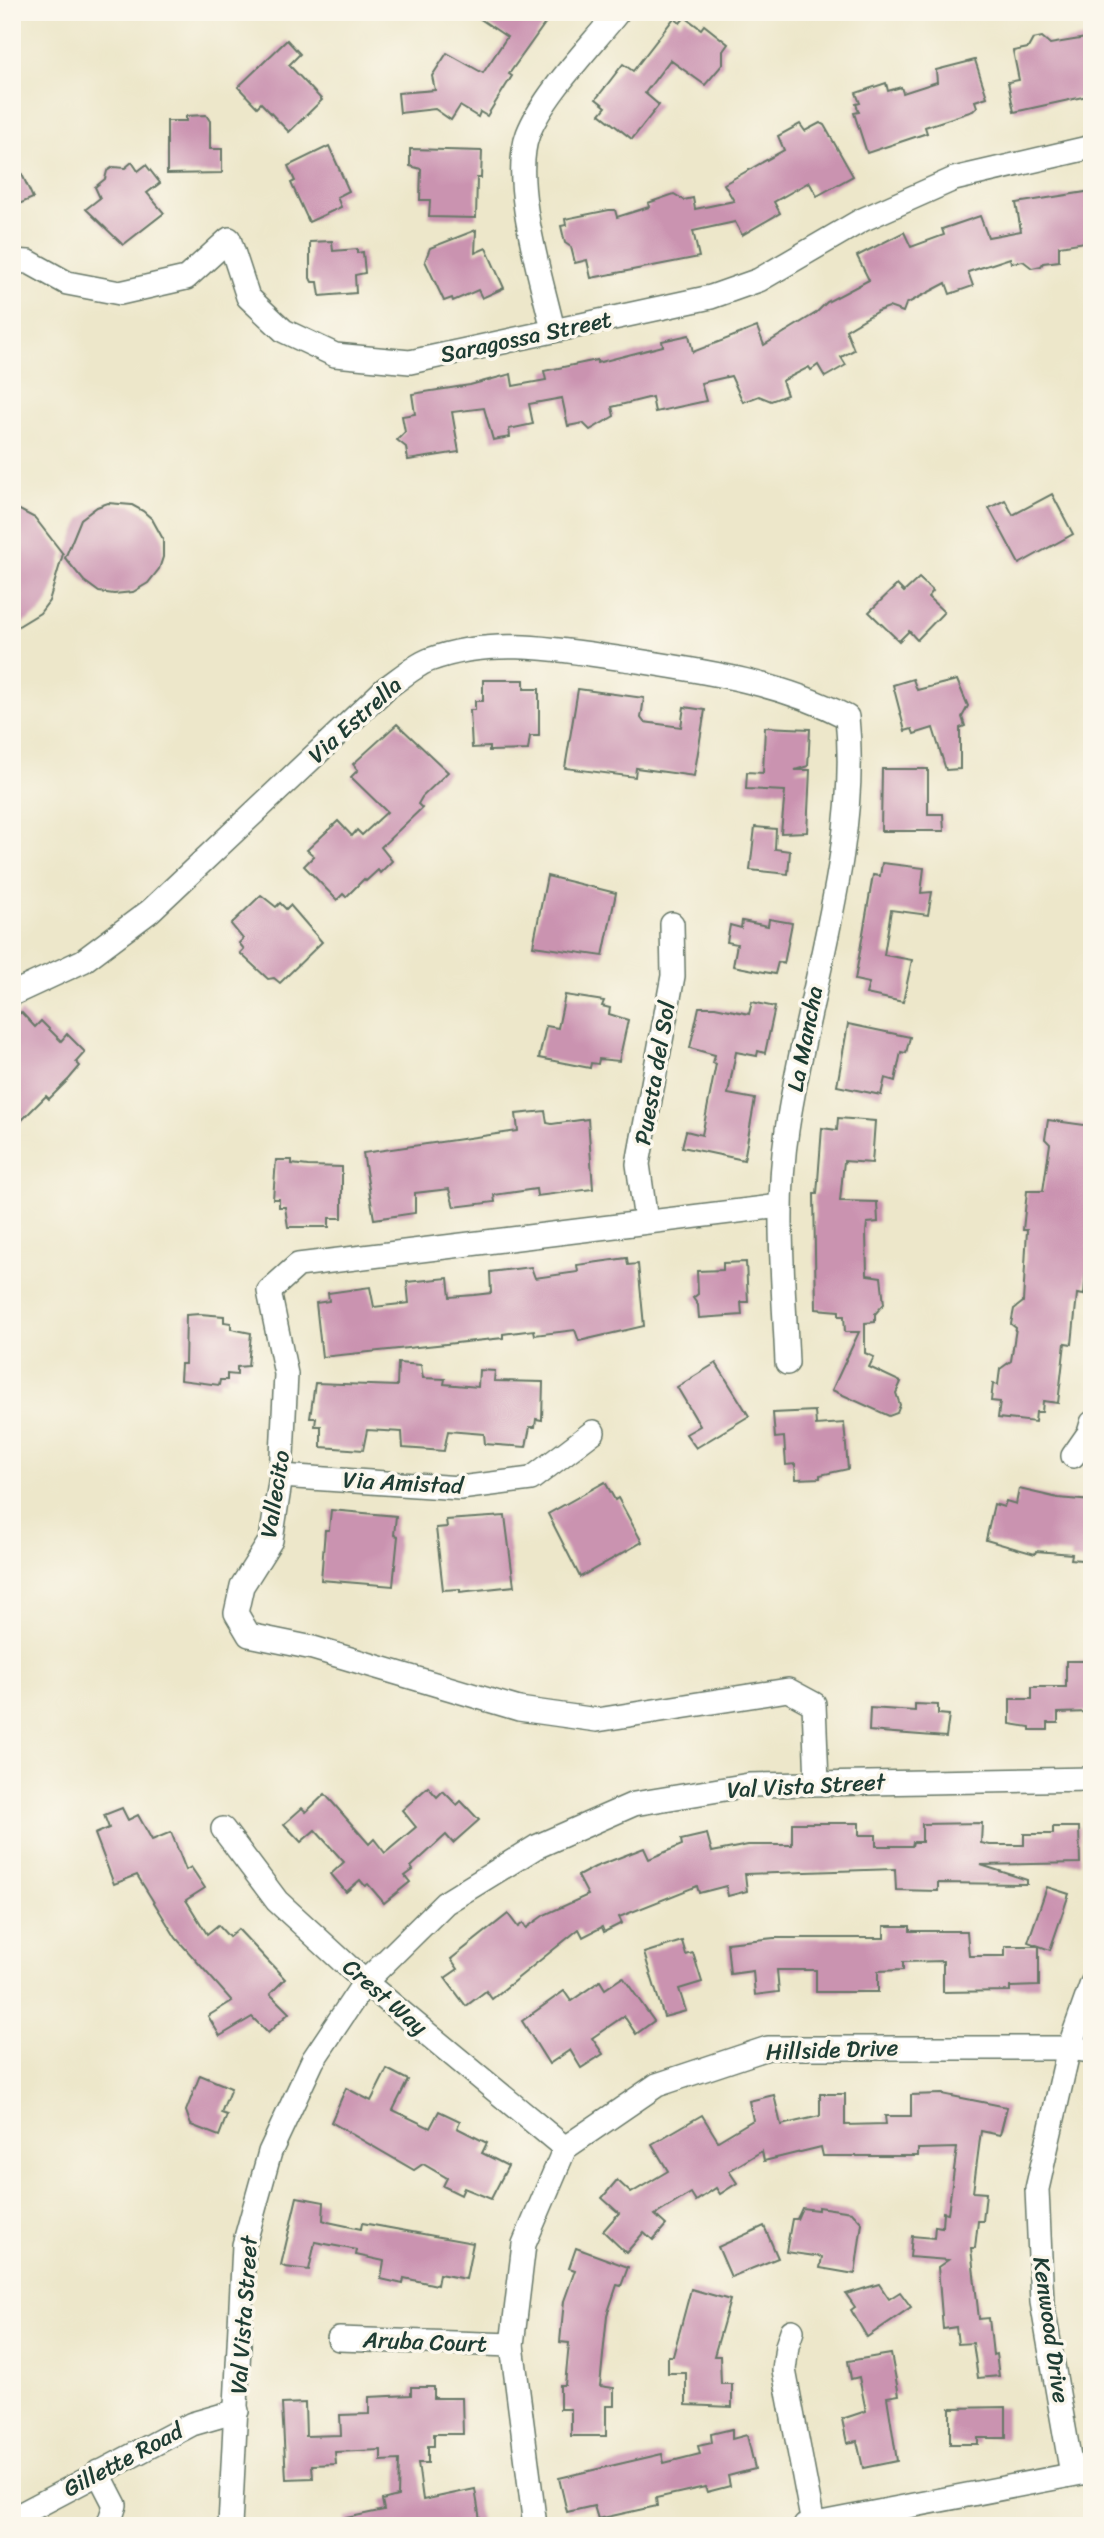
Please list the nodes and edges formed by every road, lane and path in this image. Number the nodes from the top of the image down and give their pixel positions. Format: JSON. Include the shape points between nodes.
{"nodes":[{"id":1,"x":618,"y":12,"type":"edge"},
{"id":2,"x":1092,"y":148,"type":"edge"},
{"id":3,"x":12,"y":261,"type":"edge"},
{"id":4,"x":553,"y":330,"type":"junction"},
{"id":5,"x":847,"y":717,"type":"joint"},
{"id":6,"x":672,"y":924,"type":"dead end"},
{"id":7,"x":12,"y":994,"type":"edge"},
{"id":8,"x":780,"y":1206,"type":"junction"},
{"id":9,"x":646,"y":1222,"type":"junction"},
{"id":10,"x":787,"y":1363,"type":"dead end"},
{"id":11,"x":1092,"y":1423,"type":"edge"},
{"id":12,"x":593,"y":1432,"type":"dead end"},
{"id":13,"x":1073,"y":1456,"type":"dead end"},
{"id":14,"x":281,"y":1476,"type":"junction"},
{"id":15,"x":1092,"y":1779,"type":"edge"},
{"id":16,"x":817,"y":1783,"type":"junction"},
{"id":17,"x":223,"y":1829,"type":"dead end"},
{"id":18,"x":365,"y":1982,"type":"junction"},
{"id":19,"x":1092,"y":1983,"type":"edge"},
{"id":20,"x":1081,"y":2050,"type":"edge"},
{"id":21,"x":565,"y":2148,"type":"junction"},
{"id":22,"x":792,"y":2331,"type":"dead end"},
{"id":23,"x":339,"y":2339,"type":"dead end"},
{"id":24,"x":512,"y":2345,"type":"junction"},
{"id":25,"x":237,"y":2411,"type":"junction"},
{"id":26,"x":97,"y":2472,"type":"junction"},
{"id":27,"x":1082,"y":2472,"type":"edge"},
{"id":28,"x":18,"y":2520,"type":"edge"},
{"id":29,"x":809,"y":2525,"type":"edge"},
{"id":30,"x":108,"y":2526,"type":"edge"},
{"id":31,"x":230,"y":2526,"type":"edge"},
{"id":32,"x":535,"y":2526,"type":"edge"}],
"edges":[{"from":1,"to":4,"type":"street","via":[[553,93],[528,135],[523,195]]},
{"from":2,"to":4,"type":"street","name":"Saragossa Street","via":[[943,184],[862,220],[759,280],[711,297]]},
{"from":3,"to":4,"type":"street","name":"Saragossa Street","via":[[29,262],[67,283],[120,293],[186,278],[229,239],[248,297],[284,331],[335,355],[410,362]]},
{"from":5,"to":7,"type":"street","name":"Via Estrella","via":[[811,699],[722,674],[534,646],[480,648],[428,660],[384,689],[150,911],[83,961]]},
{"from":5,"to":8,"type":"street","name":"La Mancha","via":[[850,748],[840,863],[787,1130]]},
{"from":6,"to":9,"type":"street","name":"Puesta del Sol","via":[[673,976],[638,1164]]},
{"from":8,"to":9,"type":"street","name":"Vallecito"},
{"from":8,"to":10,"type":"street","name":"La Mancha"},
{"from":9,"to":14,"type":"street","name":"Vallecito","via":[[298,1265],[269,1291],[286,1374]]},
{"from":11,"to":13,"type":"street"},
{"from":12,"to":14,"type":"street","name":"Via Amistad","via":[[531,1479],[460,1488]]},
{"from":14,"to":16,"type":"street","name":"Vallecito","via":[[271,1540],[243,1586],[236,1614],[249,1635],[313,1648],[519,1709],[597,1720],[788,1690],[814,1704]]},
{"from":15,"to":16,"type":"street","name":"Val Vista Street"},
{"from":16,"to":18,"type":"street","name":"Val Vista Street","via":[[749,1784],[634,1804],[536,1847],[444,1903]]},
{"from":17,"to":18,"type":"street","name":"Crest Way","via":[[276,1901]]},
{"from":18,"to":21,"type":"street","name":"Crest Way"},
{"from":18,"to":25,"type":"street","name":"Val Vista Street","via":[[313,2060],[270,2152],[244,2245]]},
{"from":19,"to":20,"type":"street","name":"Kenwood Drive"},
{"from":20,"to":21,"type":"street","name":"Hillside Drive","via":[[768,2048],[657,2085]]},
{"from":20,"to":27,"type":"street","name":"Kenwood Drive","via":[[1037,2189],[1042,2302]]},
{"from":21,"to":24,"type":"street","via":[[524,2244]]},
{"from":22,"to":29,"type":"street","via":[[784,2370]]},
{"from":23,"to":24,"type":"street","name":"Aruba Court"},
{"from":24,"to":32,"type":"street"},
{"from":25,"to":26,"type":"street","name":"Gillette Road","via":[[192,2424]]},
{"from":25,"to":31,"type":"street","name":"Val Vista Street"},
{"from":26,"to":28,"type":"street","name":"Gillette Road"},
{"from":26,"to":30,"type":"street","via":[[115,2505]]},
{"from":27,"to":29,"type":"street"}]}
